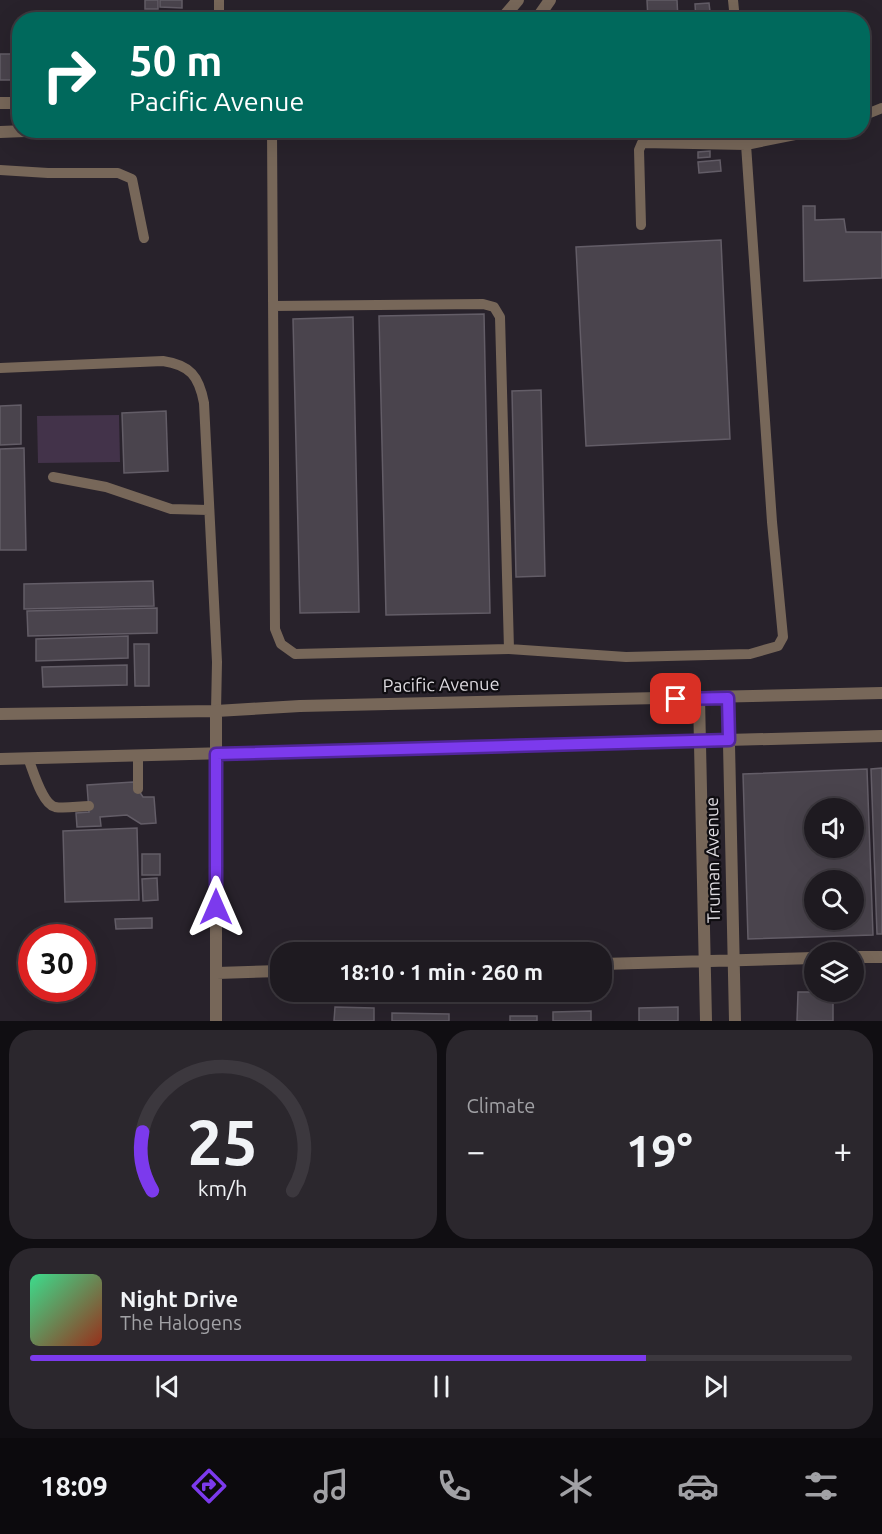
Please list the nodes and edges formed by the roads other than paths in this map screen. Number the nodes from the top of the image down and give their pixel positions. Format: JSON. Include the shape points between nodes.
{"nodes":[{"id":1,"x":519,"y":0,"type":"edge"},
{"id":2,"x":508,"y":12,"type":"edge"},
{"id":3,"x":272,"y":138,"type":"edge"},
{"id":4,"x":746,"y":138,"type":"edge"},
{"id":5,"x":781,"y":138,"type":"edge"},
{"id":6,"x":746,"y":145,"type":"junction"},
{"id":7,"x":0,"y":170,"type":"edge"},
{"id":8,"x":641,"y":225,"type":"dead end"},
{"id":9,"x":144,"y":238,"type":"dead end"},
{"id":10,"x":273,"y":306,"type":"junction"},
{"id":11,"x":0,"y":368,"type":"edge"},
{"id":12,"x":53,"y":477,"type":"dead end"},
{"id":13,"x":208,"y":510,"type":"junction"},
{"id":14,"x":509,"y":649,"type":"junction"},
{"id":15,"x":882,"y":693,"type":"edge"},
{"id":16,"x":699,"y":698,"type":"junction"},
{"id":17,"x":728,"y":698,"type":"junction"},
{"id":18,"x":216,"y":711,"type":"junction"},
{"id":19,"x":0,"y":714,"type":"edge"},
{"id":20,"x":882,"y":736,"type":"edge"},
{"id":21,"x":729,"y":740,"type":"junction"},
{"id":22,"x":701,"y":741,"type":"junction"},
{"id":23,"x":216,"y":754,"type":"junction"},
{"id":24,"x":138,"y":756,"type":"junction"},
{"id":25,"x":28,"y":758,"type":"junction"},
{"id":26,"x":0,"y":759,"type":"edge"},
{"id":27,"x":138,"y":789,"type":"dead end"},
{"id":28,"x":89,"y":806,"type":"dead end"},
{"id":29,"x":864,"y":957,"type":"edge"},
{"id":30,"x":882,"y":957,"type":"edge"},
{"id":31,"x":804,"y":958,"type":"edge"},
{"id":32,"x":734,"y":960,"type":"junction"},
{"id":33,"x":705,"y":961,"type":"junction"},
{"id":34,"x":612,"y":964,"type":"edge"},
{"id":35,"x":270,"y":971,"type":"edge"},
{"id":36,"x":217,"y":973,"type":"junction"},
{"id":37,"x":216,"y":1021,"type":"edge"},
{"id":38,"x":706,"y":1021,"type":"edge"},
{"id":39,"x":735,"y":1021,"type":"edge"}],
"edges":[{"from":1,"to":2,"type":"street"},
{"from":3,"to":10,"type":"lane"},
{"from":4,"to":6,"type":"lane"},
{"from":5,"to":6,"type":"lane"},
{"from":6,"to":8,"type":"lane","via":[[642,143]]},
{"from":6,"to":14,"type":"lane","via":[[783,637],[777,646],[750,654],[626,657]]},
{"from":7,"to":9,"type":"lane","via":[[126,175],[132,179]]},
{"from":10,"to":14,"type":"lane","via":[[494,307],[500,317]]},
{"from":10,"to":14,"type":"lane","via":[[275,629],[281,644],[295,654]]},
{"from":11,"to":13,"type":"lane","via":[[163,360],[186,368],[195,376],[204,403]]},
{"from":12,"to":13,"type":"lane","via":[[106,487],[171,509]]},
{"from":13,"to":18,"type":"lane"},
{"from":15,"to":17,"type":"street","name":"Pacific Avenue"},
{"from":16,"to":17,"type":"street","name":"Pacific Avenue"},
{"from":16,"to":18,"type":"street","name":"Pacific Avenue"},
{"from":16,"to":22,"type":"street","name":"Truman Avenue"},
{"from":17,"to":21,"type":"street","name":"Truman Avenue"},
{"from":18,"to":19,"type":"street","name":"Pacific Avenue"},
{"from":18,"to":23,"type":"street"},
{"from":20,"to":21,"type":"street"},
{"from":21,"to":22,"type":"street"},
{"from":21,"to":32,"type":"street","name":"Truman Avenue"},
{"from":22,"to":23,"type":"street"},
{"from":22,"to":33,"type":"street","name":"Truman Avenue"},
{"from":23,"to":24,"type":"street"},
{"from":23,"to":36,"type":"street"},
{"from":24,"to":25,"type":"street"},
{"from":24,"to":27,"type":"lane"},
{"from":25,"to":26,"type":"street"},
{"from":25,"to":28,"type":"lane","via":[[48,803],[54,807]]},
{"from":29,"to":30,"type":"street"},
{"from":31,"to":32,"type":"street"},
{"from":32,"to":33,"type":"street"},
{"from":32,"to":39,"type":"street","name":"Truman Avenue"},
{"from":33,"to":34,"type":"street"},
{"from":33,"to":38,"type":"street","name":"Truman Avenue"},
{"from":35,"to":36,"type":"street"},
{"from":36,"to":37,"type":"street"}]}
